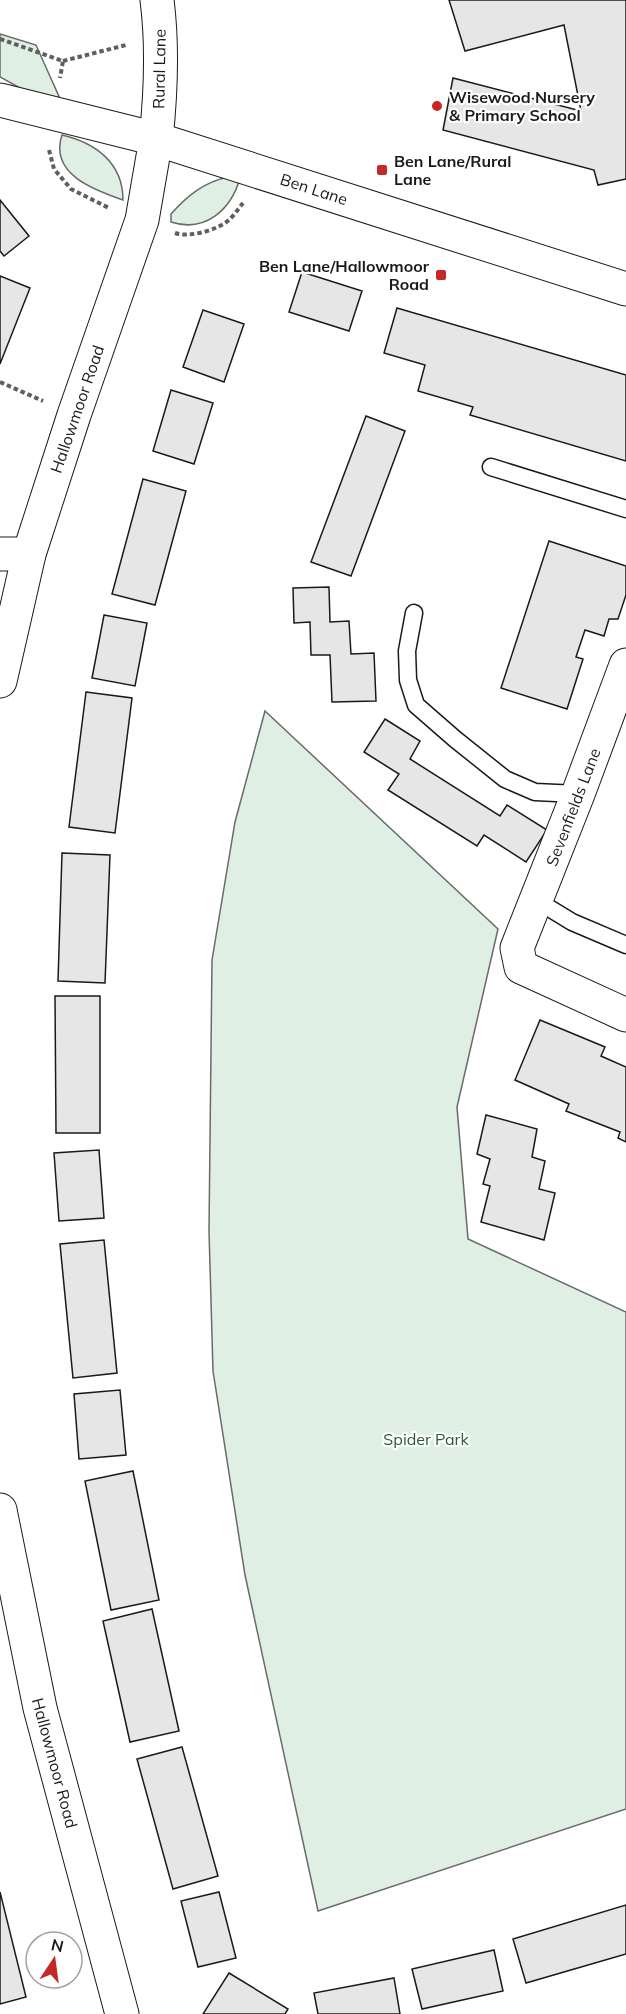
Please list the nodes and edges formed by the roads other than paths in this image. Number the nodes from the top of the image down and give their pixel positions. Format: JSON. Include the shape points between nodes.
{"nodes":[{"id":1,"x":157,"y":0,"type":"edge"},
{"id":2,"x":0,"y":100,"type":"edge"},
{"id":3,"x":156,"y":139,"type":"junction"},
{"id":4,"x":626,"y":289,"type":"edge"},
{"id":5,"x":491,"y":467,"type":"dead end"},
{"id":6,"x":626,"y":510,"type":"edge"},
{"id":7,"x":15,"y":554,"type":"edge"},
{"id":8,"x":414,"y":613,"type":"dead end"},
{"id":9,"x":626,"y":665,"type":"edge"},
{"id":10,"x":0,"y":681,"type":"edge"},
{"id":11,"x":578,"y":794,"type":"junction"},
{"id":12,"x":537,"y":900,"type":"junction"},
{"id":13,"x":626,"y":945,"type":"edge"},
{"id":14,"x":626,"y":1015,"type":"edge"},
{"id":15,"x":0,"y":1510,"type":"edge"},
{"id":16,"x":122,"y":2014,"type":"edge"}],
"edges":[{"from":1,"to":3,"type":"street","name":"Rural Lane","via":[[161,86]]},
{"from":2,"to":3,"type":"street","name":"Ben Lane"},
{"from":3,"to":4,"type":"street","name":"Ben Lane"},
{"from":3,"to":7,"type":"street","name":"Hallowmoor Road","via":[[142,220],[74,415]]},
{"from":5,"to":6,"type":"lane"},
{"from":7,"to":10,"type":"street","name":"Hallowmoor Road"},
{"from":8,"to":11,"type":"lane","via":[[406,651],[408,680],[416,705],[505,779],[535,792]]},
{"from":9,"to":11,"type":"street","name":"Sevenfields Lane"},
{"from":11,"to":12,"type":"street","name":"Sevenfields Lane"},
{"from":12,"to":13,"type":"lane","via":[[572,922]]},
{"from":12,"to":14,"type":"street","name":"Sevenfields Lane","via":[[517,948],[521,967]]},
{"from":15,"to":16,"type":"street","name":"Hallowmoor Road","via":[[40,1708]]}]}
